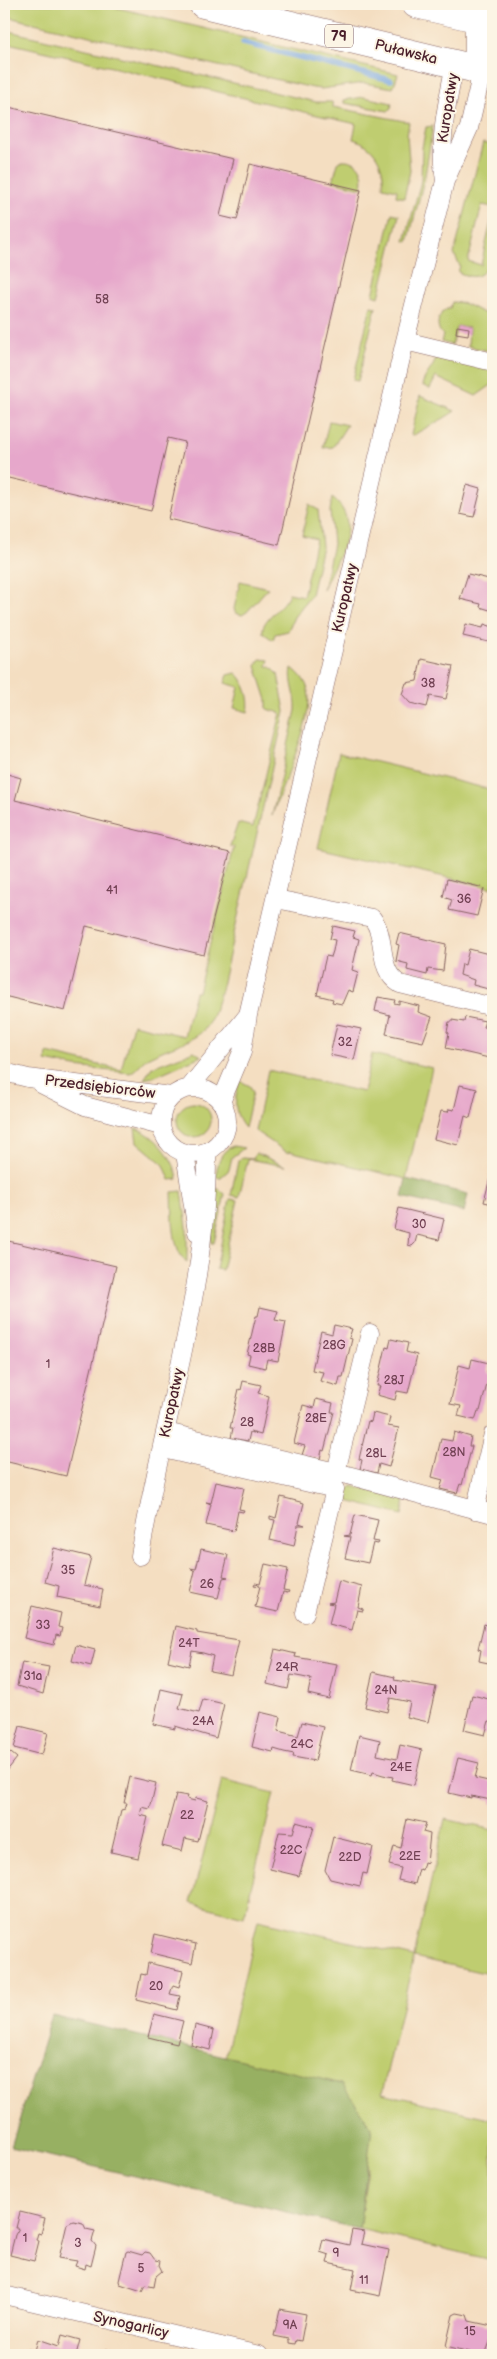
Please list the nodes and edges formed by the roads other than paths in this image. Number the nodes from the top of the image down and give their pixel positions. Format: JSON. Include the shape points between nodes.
{"nodes":[{"id":1,"x":203,"y":4,"type":"edge"},
{"id":2,"x":416,"y":4,"type":"edge"},
{"id":3,"x":486,"y":15,"type":"edge"},
{"id":4,"x":476,"y":69,"type":"edge"},
{"id":5,"x":445,"y":181,"type":"junction"},
{"id":6,"x":405,"y":340,"type":"junction"},
{"id":7,"x":493,"y":362,"type":"edge"},
{"id":8,"x":276,"y":899,"type":"junction"},
{"id":9,"x":493,"y":1007,"type":"edge"},
{"id":10,"x":248,"y":1015,"type":"junction"},
{"id":11,"x":4,"y":1072,"type":"edge"},
{"id":12,"x":28,"y":1078,"type":"junction"},
{"id":13,"x":190,"y":1087,"type":"junction"},
{"id":14,"x":172,"y":1096,"type":"junction"},
{"id":15,"x":221,"y":1102,"type":"junction"},
{"id":16,"x":161,"y":1126,"type":"junction"},
{"id":17,"x":207,"y":1152,"type":"junction"},
{"id":18,"x":185,"y":1153,"type":"junction"},
{"id":19,"x":200,"y":1249,"type":"junction"},
{"id":20,"x":370,"y":1333,"type":"dead end"},
{"id":21,"x":493,"y":1434,"type":"edge"},
{"id":22,"x":164,"y":1441,"type":"junction"},
{"id":23,"x":336,"y":1472,"type":"junction"},
{"id":24,"x":474,"y":1510,"type":"junction"},
{"id":25,"x":493,"y":1514,"type":"edge"},
{"id":26,"x":140,"y":1556,"type":"dead end"},
{"id":27,"x":305,"y":1613,"type":"dead end"},
{"id":28,"x":4,"y":2295,"type":"edge"},
{"id":29,"x":259,"y":2355,"type":"edge"}],
"edges":[{"from":1,"to":4,"type":"main road","name":"Puławska","number":"79"},
{"from":2,"to":3,"type":"main road"},
{"from":3,"to":4,"type":"main road"},
{"from":4,"to":5,"type":"street","name":"Kuropatwy","via":[[479,84],[470,128]]},
{"from":4,"to":5,"type":"street","name":"Kuropatwy","via":[[444,123],[441,157]]},
{"from":5,"to":6,"type":"street","name":"Kuropatwy"},
{"from":6,"to":7,"type":"street"},
{"from":6,"to":8,"type":"street","name":"Kuropatwy"},
{"from":8,"to":9,"type":"street","via":[[372,918],[378,925],[391,979]]},
{"from":8,"to":10,"type":"street","name":"Kuropatwy"},
{"from":10,"to":13,"type":"street","name":"Kuropatwy"},
{"from":10,"to":15,"type":"street","name":"Kuropatwy","via":[[242,1052]]},
{"from":11,"to":12,"type":"street","name":"Przedsiębiorców"},
{"from":12,"to":14,"type":"street","name":"Przedsiębiorców"},
{"from":12,"to":16,"type":"street","name":"Przedsiębiorców","via":[[85,1106]]},
{"from":13,"to":14,"type":"street"},
{"from":13,"to":15,"type":"street","via":[[208,1091]]},
{"from":14,"to":16,"type":"street","via":[[164,1105]]},
{"from":15,"to":17,"type":"street","via":[[226,1129],[216,1146]]},
{"from":16,"to":18,"type":"street","via":[[169,1144]]},
{"from":17,"to":18,"type":"street"},
{"from":17,"to":19,"type":"street","name":"Kuropatwy","via":[[206,1206]]},
{"from":18,"to":19,"type":"street","name":"Kuropatwy"},
{"from":19,"to":22,"type":"street","name":"Kuropatwy","via":[[193,1306]]},
{"from":20,"to":23,"type":"street"},
{"from":21,"to":24,"type":"street"},
{"from":22,"to":23,"type":"street"},
{"from":22,"to":26,"type":"street","name":"Kuropatwy"},
{"from":22,"to":27,"type":"street","via":[[335,1489]]},
{"from":23,"to":24,"type":"street"},
{"from":24,"to":25,"type":"street"},
{"from":28,"to":29,"type":"street","name":"Synogarlicy"}]}
